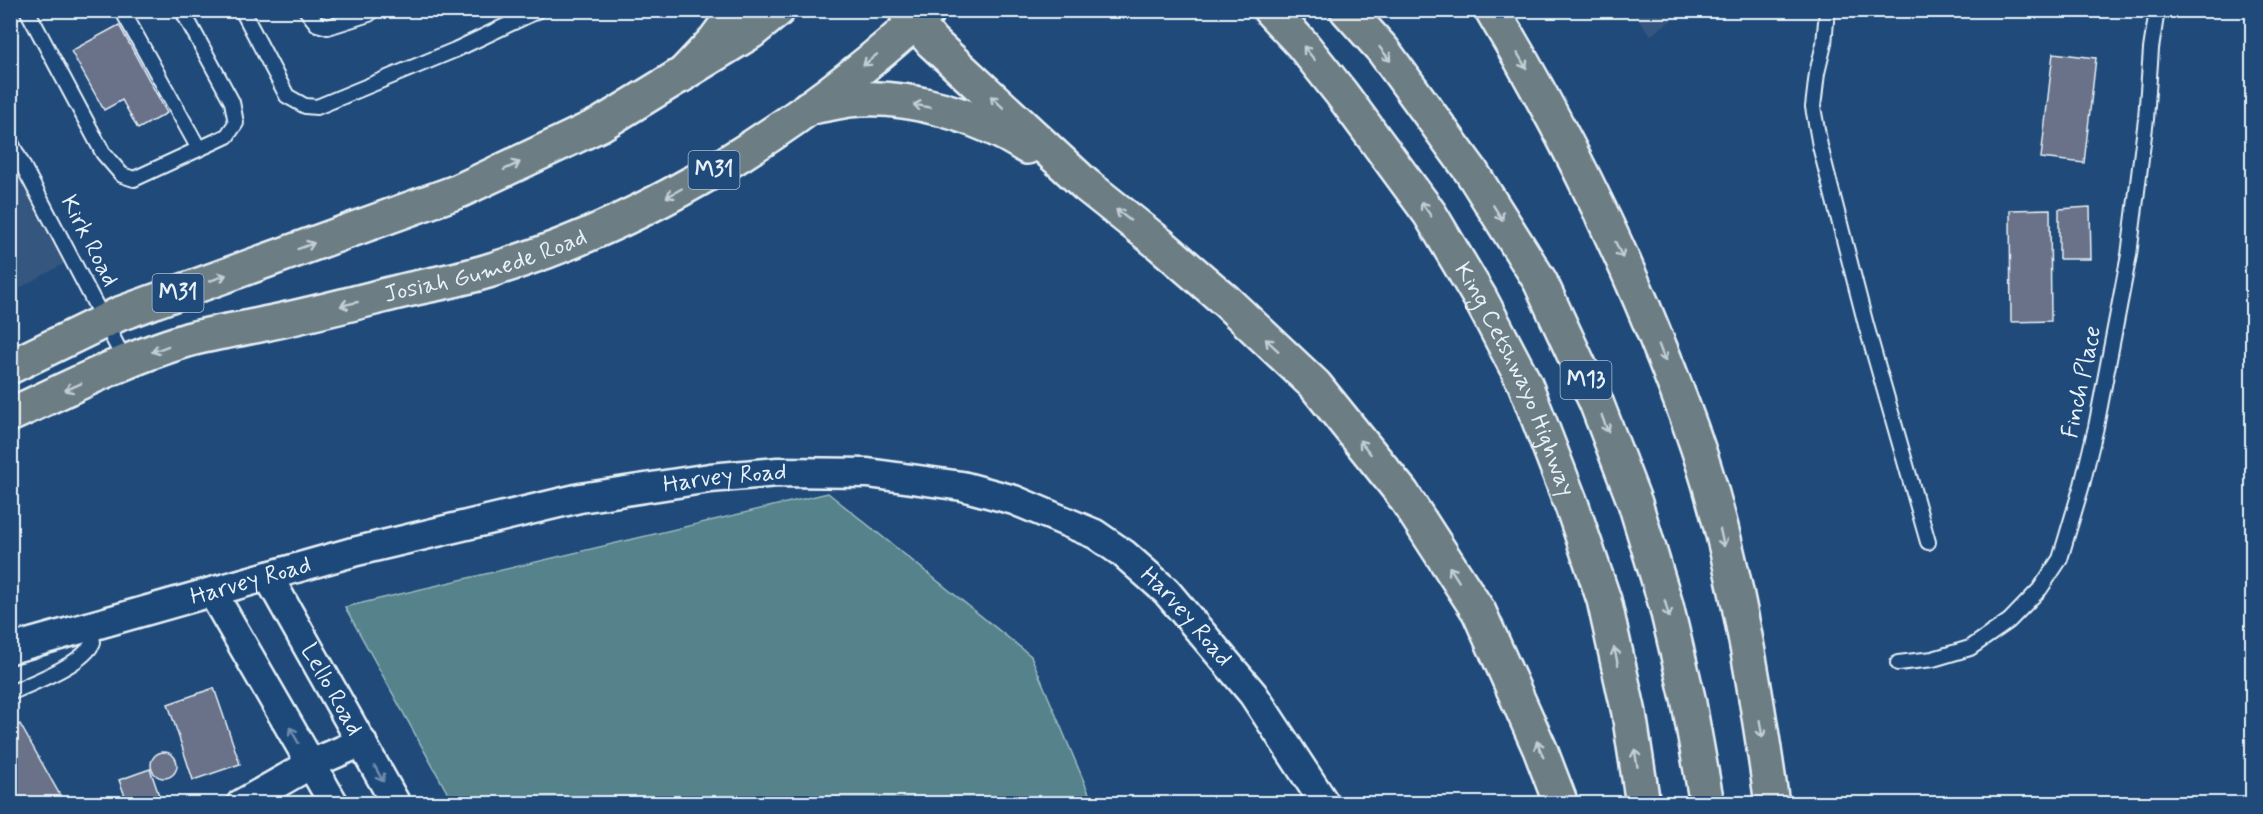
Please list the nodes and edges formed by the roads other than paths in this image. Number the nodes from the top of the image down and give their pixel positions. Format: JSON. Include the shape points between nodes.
{"nodes":[{"id":1,"x":27,"y":10,"type":"edge"},
{"id":2,"x":122,"y":10,"type":"edge"},
{"id":3,"x":182,"y":10,"type":"edge"},
{"id":4,"x":242,"y":10,"type":"edge"},
{"id":5,"x":306,"y":10,"type":"edge"},
{"id":6,"x":373,"y":10,"type":"edge"},
{"id":7,"x":539,"y":10,"type":"edge"},
{"id":8,"x":737,"y":10,"type":"edge"},
{"id":9,"x":778,"y":10,"type":"edge"},
{"id":10,"x":1270,"y":10,"type":"edge"},
{"id":11,"x":1347,"y":10,"type":"edge"},
{"id":12,"x":1492,"y":10,"type":"edge"},
{"id":13,"x":1827,"y":10,"type":"edge"},
{"id":14,"x":2157,"y":10,"type":"edge"},
{"id":15,"x":916,"y":15,"type":"edge"},
{"id":16,"x":681,"y":76,"type":"junction"},
{"id":17,"x":808,"y":108,"type":"junction"},
{"id":18,"x":10,"y":141,"type":"edge"},
{"id":19,"x":199,"y":149,"type":"junction"},
{"id":20,"x":1086,"y":185,"type":"junction"},
{"id":21,"x":105,"y":321,"type":"junction"},
{"id":22,"x":126,"y":363,"type":"junction"},
{"id":23,"x":10,"y":367,"type":"edge"},
{"id":24,"x":10,"y":415,"type":"edge"},
{"id":25,"x":1928,"y":542,"type":"dead end"},
{"id":26,"x":268,"y":576,"type":"junction"},
{"id":27,"x":212,"y":592,"type":"junction"},
{"id":28,"x":90,"y":626,"type":"junction"},
{"id":29,"x":10,"y":649,"type":"edge"},
{"id":30,"x":1898,"y":663,"type":"dead end"},
{"id":31,"x":10,"y":693,"type":"edge"},
{"id":32,"x":362,"y":742,"type":"junction"},
{"id":33,"x":311,"y":764,"type":"junction"},
{"id":34,"x":241,"y":804,"type":"edge"},
{"id":35,"x":334,"y":804,"type":"edge"},
{"id":36,"x":396,"y":804,"type":"edge"},
{"id":37,"x":1325,"y":804,"type":"edge"},
{"id":38,"x":1561,"y":804,"type":"edge"},
{"id":39,"x":1643,"y":804,"type":"edge"},
{"id":40,"x":1707,"y":804,"type":"edge"},
{"id":41,"x":1772,"y":804,"type":"edge"}],
"edges":[{"from":1,"to":19,"type":"lane","via":[[103,153],[122,175],[134,179]]},
{"from":2,"to":19,"type":"lane"},
{"from":3,"to":19,"type":"lane","via":[[236,116],[227,136]]},
{"from":4,"to":7,"type":"lane","via":[[287,96],[305,106],[317,107],[455,50]]},
{"from":5,"to":6,"type":"lane","via":[[317,24],[328,27]]},
{"from":8,"to":16,"type":"main road"},
{"from":9,"to":16,"type":"main road","number":"M31","via":[[751,32]]},
{"from":39,"to":10,"type":"main road","name":"King Cetshwayo Highway","number":"M13","one_way":true,"via":[[1629,713],[1604,600],[1525,384],[1430,214],[1341,93]]},
{"from":11,"to":40,"type":"main road","number":"M13","one_way":true,"via":[[1383,50],[1471,171],[1540,281],[1596,402],[1635,503],[1666,605]]},
{"from":12,"to":41,"type":"main road","one_way":true,"via":[[1597,202],[1641,298],[1692,430],[1714,501],[1738,609]]},
{"from":13,"to":25,"type":"lane","via":[[1813,107],[1820,146]]},
{"from":14,"to":30,"type":"lane","name":"Finch Place","via":[[2127,266],[2096,427],[2060,559],[2040,589],[2009,621],[1970,648],[1933,659]]},
{"from":15,"to":17,"type":"main road","name":"Josiah Gumede Road","number":"M31","one_way":true},
{"from":20,"to":15,"type":"main road","one_way":true,"via":[[932,42]]},
{"from":21,"to":16,"type":"main road","number":"M31","one_way":true,"via":[[459,191],[601,123]]},
{"from":20,"to":17,"type":"main road","one_way":true,"via":[[1017,140],[971,117],[883,99]]},
{"from":17,"to":22,"type":"main road","name":"Josiah Gumede Road","number":"M31","one_way":true,"via":[[732,160],[585,237],[488,271],[185,340]]},
{"from":18,"to":21,"type":"lane","name":"Kirk Road"},
{"from":38,"to":20,"type":"main road","one_way":true,"via":[[1479,612],[1402,493],[1315,385],[1160,244]]},
{"from":21,"to":22,"type":"lane","name":"Kirk Road"},
{"from":21,"to":23,"type":"main road","number":"M31"},
{"from":22,"to":24,"type":"main road","name":"Josiah Gumede Road","number":"M31","one_way":true},
{"from":26,"to":27,"type":"street","name":"Harvey Road"},
{"from":26,"to":32,"type":"street","name":"Lello Road"},
{"from":26,"to":37,"type":"street","name":"Harvey Road","via":[[580,498],[710,478],[778,472],[868,473],[962,486],[1057,516],[1095,534],[1124,554],[1166,591],[1253,694]]},
{"from":27,"to":28,"type":"street","name":"Harvey Road"},
{"from":33,"to":27,"type":"street","one_way":true},
{"from":28,"to":29,"type":"street","name":"Harvey Road"},
{"from":28,"to":31,"type":"lane","via":[[93,642],[86,653]]},
{"from":32,"to":33,"type":"street"},
{"from":32,"to":36,"type":"street","name":"Lello Road","one_way":true},
{"from":33,"to":34,"type":"street"},
{"from":33,"to":35,"type":"street"}]}
